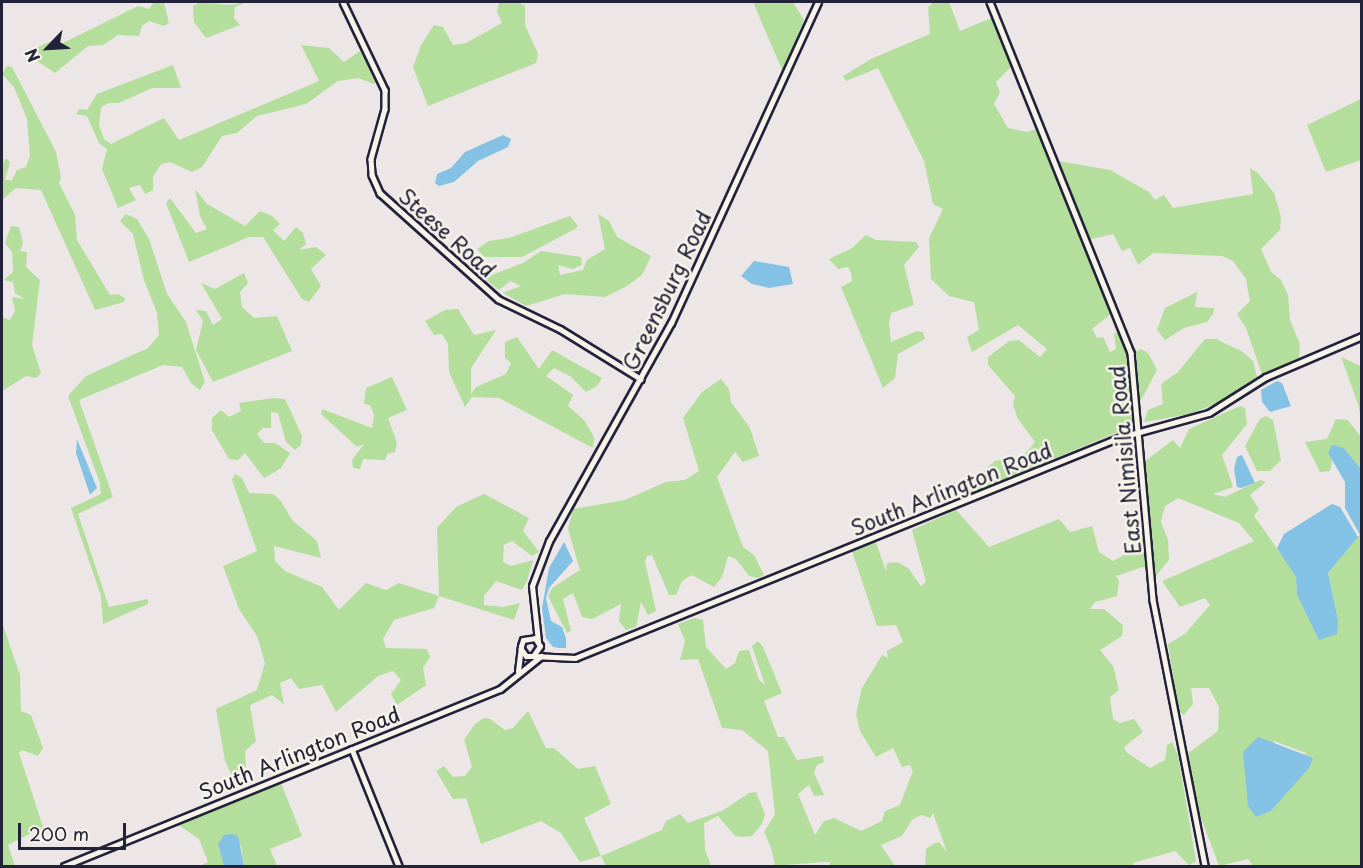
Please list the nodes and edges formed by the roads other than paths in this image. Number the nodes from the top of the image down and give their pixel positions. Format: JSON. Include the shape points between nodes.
{"nodes":[{"id":1,"x":343,"y":2,"type":"edge"},
{"id":2,"x":818,"y":2,"type":"edge"},
{"id":3,"x":990,"y":2,"type":"edge"},
{"id":4,"x":1362,"y":336,"type":"edge"},
{"id":5,"x":641,"y":380,"type":"junction"},
{"id":6,"x":1138,"y":431,"type":"junction"},
{"id":7,"x":534,"y":625,"type":"junction"},
{"id":8,"x":527,"y":638,"type":"junction"},
{"id":9,"x":539,"y":644,"type":"junction"},
{"id":10,"x":521,"y":649,"type":"junction"},
{"id":11,"x":532,"y":656,"type":"junction"},
{"id":12,"x":541,"y":656,"type":"junction"},
{"id":13,"x":549,"y":656,"type":"junction"},
{"id":14,"x":518,"y":668,"type":"junction"},
{"id":15,"x":352,"y":749,"type":"junction"},
{"id":16,"x":64,"y":867,"type":"edge"},
{"id":17,"x":399,"y":867,"type":"edge"},
{"id":18,"x":1205,"y":867,"type":"edge"}],
"edges":[{"from":1,"to":5,"type":"street","name":"Steese Road","via":[[385,90],[385,109],[371,159],[372,175],[380,193],[498,299],[560,329]]},
{"from":2,"to":5,"type":"main road","name":"Greensburg Road"},
{"from":3,"to":6,"type":"street","name":"East Nimisila Road","via":[[1129,344]]},
{"from":4,"to":6,"type":"street","name":"South Arlington Road","via":[[1266,377],[1209,413]]},
{"from":5,"to":7,"type":"main road","name":"Greensburg Road","via":[[553,532],[532,586]]},
{"from":6,"to":13,"type":"street","name":"South Arlington Road","via":[[575,658]]},
{"from":6,"to":18,"type":"street","name":"East Nimisila Road","via":[[1154,600]]},
{"from":7,"to":8,"type":"main road"},
{"from":7,"to":9,"type":"main road"},
{"from":8,"to":9,"type":"main road"},
{"from":8,"to":10,"type":"main road"},
{"from":9,"to":11,"type":"main road"},
{"from":9,"to":13,"type":"street"},
{"from":10,"to":11,"type":"main road"},
{"from":10,"to":14,"type":"main road"},
{"from":11,"to":12,"type":"street","name":"South Arlington Road"},
{"from":11,"to":14,"type":"main road"},
{"from":12,"to":13,"type":"street","name":"South Arlington Road"},
{"from":12,"to":14,"type":"main road"},
{"from":14,"to":15,"type":"main road","name":"South Arlington Road","via":[[500,689]]},
{"from":15,"to":16,"type":"main road","name":"South Arlington Road"},
{"from":15,"to":17,"type":"street"}]}
